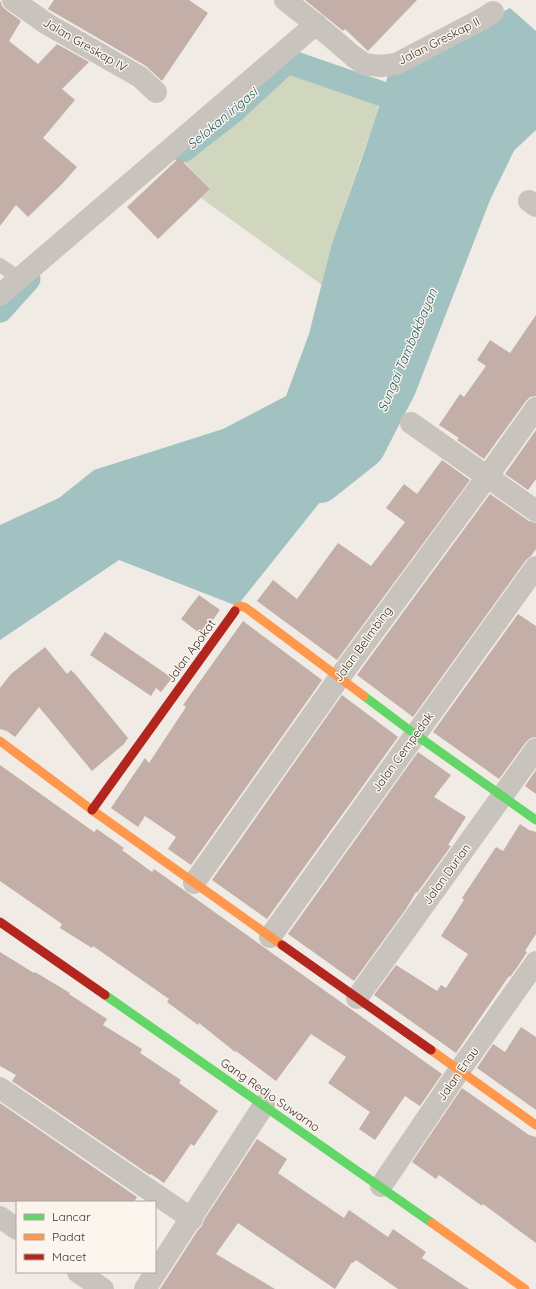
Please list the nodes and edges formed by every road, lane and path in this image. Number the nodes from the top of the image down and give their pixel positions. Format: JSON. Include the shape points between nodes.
{"nodes":[{"id":1,"x":13,"y":0,"type":"edge"},
{"id":2,"x":285,"y":0,"type":"edge"},
{"id":3,"x":493,"y":12,"type":"dead end"},
{"id":4,"x":316,"y":24,"type":"junction"},
{"id":5,"x":156,"y":92,"type":"dead end"},
{"id":6,"x":0,"y":265,"type":"edge"},
{"id":7,"x":19,"y":278,"type":"junction"},
{"id":8,"x":0,"y":295,"type":"edge"},
{"id":9,"x":536,"y":408,"type":"edge"},
{"id":10,"x":411,"y":423,"type":"dead end"},
{"id":11,"x":487,"y":477,"type":"junction"},
{"id":12,"x":536,"y":512,"type":"edge"},
{"id":13,"x":536,"y":567,"type":"edge"},
{"id":14,"x":338,"y":678,"type":"junction"},
{"id":15,"x":416,"y":735,"type":"junction"},
{"id":16,"x":0,"y":742,"type":"edge"},
{"id":17,"x":536,"y":749,"type":"edge"},
{"id":18,"x":503,"y":796,"type":"junction"},
{"id":19,"x":92,"y":810,"type":"junction"},
{"id":20,"x":536,"y":820,"type":"edge"},
{"id":21,"x":194,"y":883,"type":"junction"},
{"id":22,"x":0,"y":922,"type":"edge"},
{"id":23,"x":270,"y":937,"type":"junction"},
{"id":24,"x":536,"y":962,"type":"edge"},
{"id":25,"x":357,"y":998,"type":"junction"},
{"id":26,"x":459,"y":1071,"type":"junction"},
{"id":27,"x":0,"y":1088,"type":"edge"},
{"id":28,"x":264,"y":1105,"type":"junction"},
{"id":29,"x":536,"y":1125,"type":"edge"},
{"id":30,"x":380,"y":1186,"type":"junction"},
{"id":31,"x":0,"y":1217,"type":"edge"},
{"id":32,"x":192,"y":1219,"type":"junction"},
{"id":33,"x":16,"y":1228,"type":"edge"},
{"id":34,"x":79,"y":1273,"type":"edge"},
{"id":35,"x":156,"y":1273,"type":"edge"},
{"id":36,"x":156,"y":1273,"type":"edge"},
{"id":37,"x":103,"y":1289,"type":"edge"},
{"id":38,"x":145,"y":1289,"type":"edge"},
{"id":39,"x":525,"y":1289,"type":"edge"}],
"edges":[{"from":1,"to":5,"type":"street","name":"Jalan Greskap IV","via":[[47,24],[140,77]]},
{"from":2,"to":4,"type":"street","name":"Jalan Greskap II"},
{"from":3,"to":4,"type":"street","name":"Jalan Greskap II","via":[[396,64],[381,66],[364,64]]},
{"from":4,"to":7,"type":"street"},
{"from":6,"to":7,"type":"lane"},
{"from":7,"to":8,"type":"street"},
{"from":9,"to":11,"type":"street","name":"Jalan Belimbing"},
{"from":10,"to":11,"type":"street"},
{"from":11,"to":12,"type":"street"},
{"from":11,"to":14,"type":"street","name":"Jalan Belimbing"},
{"from":13,"to":15,"type":"street","name":"Jalan Cempedak"},
{"from":14,"to":15,"type":"street"},
{"from":14,"to":19,"type":"street","name":"Jalan Apokat","via":[[246,608],[237,608]]},
{"from":14,"to":21,"type":"street","name":"Jalan Belimbing"},
{"from":15,"to":18,"type":"street"},
{"from":15,"to":23,"type":"street","name":"Jalan Cempedak"},
{"from":16,"to":19,"type":"street"},
{"from":17,"to":18,"type":"street","name":"Jalan Durian"},
{"from":18,"to":20,"type":"street"},
{"from":18,"to":25,"type":"street","name":"Jalan Durian"},
{"from":19,"to":21,"type":"street"},
{"from":21,"to":23,"type":"street"},
{"from":22,"to":28,"type":"street","name":"Gang Redjo Suwarno"},
{"from":23,"to":25,"type":"street"},
{"from":24,"to":26,"type":"street","name":"Jalan Enau"},
{"from":25,"to":26,"type":"street"},
{"from":26,"to":29,"type":"street"},
{"from":26,"to":30,"type":"street","name":"Jalan Enau"},
{"from":27,"to":32,"type":"street"},
{"from":28,"to":30,"type":"street","name":"Gang Redjo Suwarno"},
{"from":28,"to":32,"type":"street"},
{"from":30,"to":39,"type":"street","name":"Gang Redjo Suwarno"},
{"from":31,"to":33,"type":"street"},
{"from":32,"to":35,"type":"street"},
{"from":34,"to":37,"type":"street"},
{"from":36,"to":38,"type":"street"}]}
